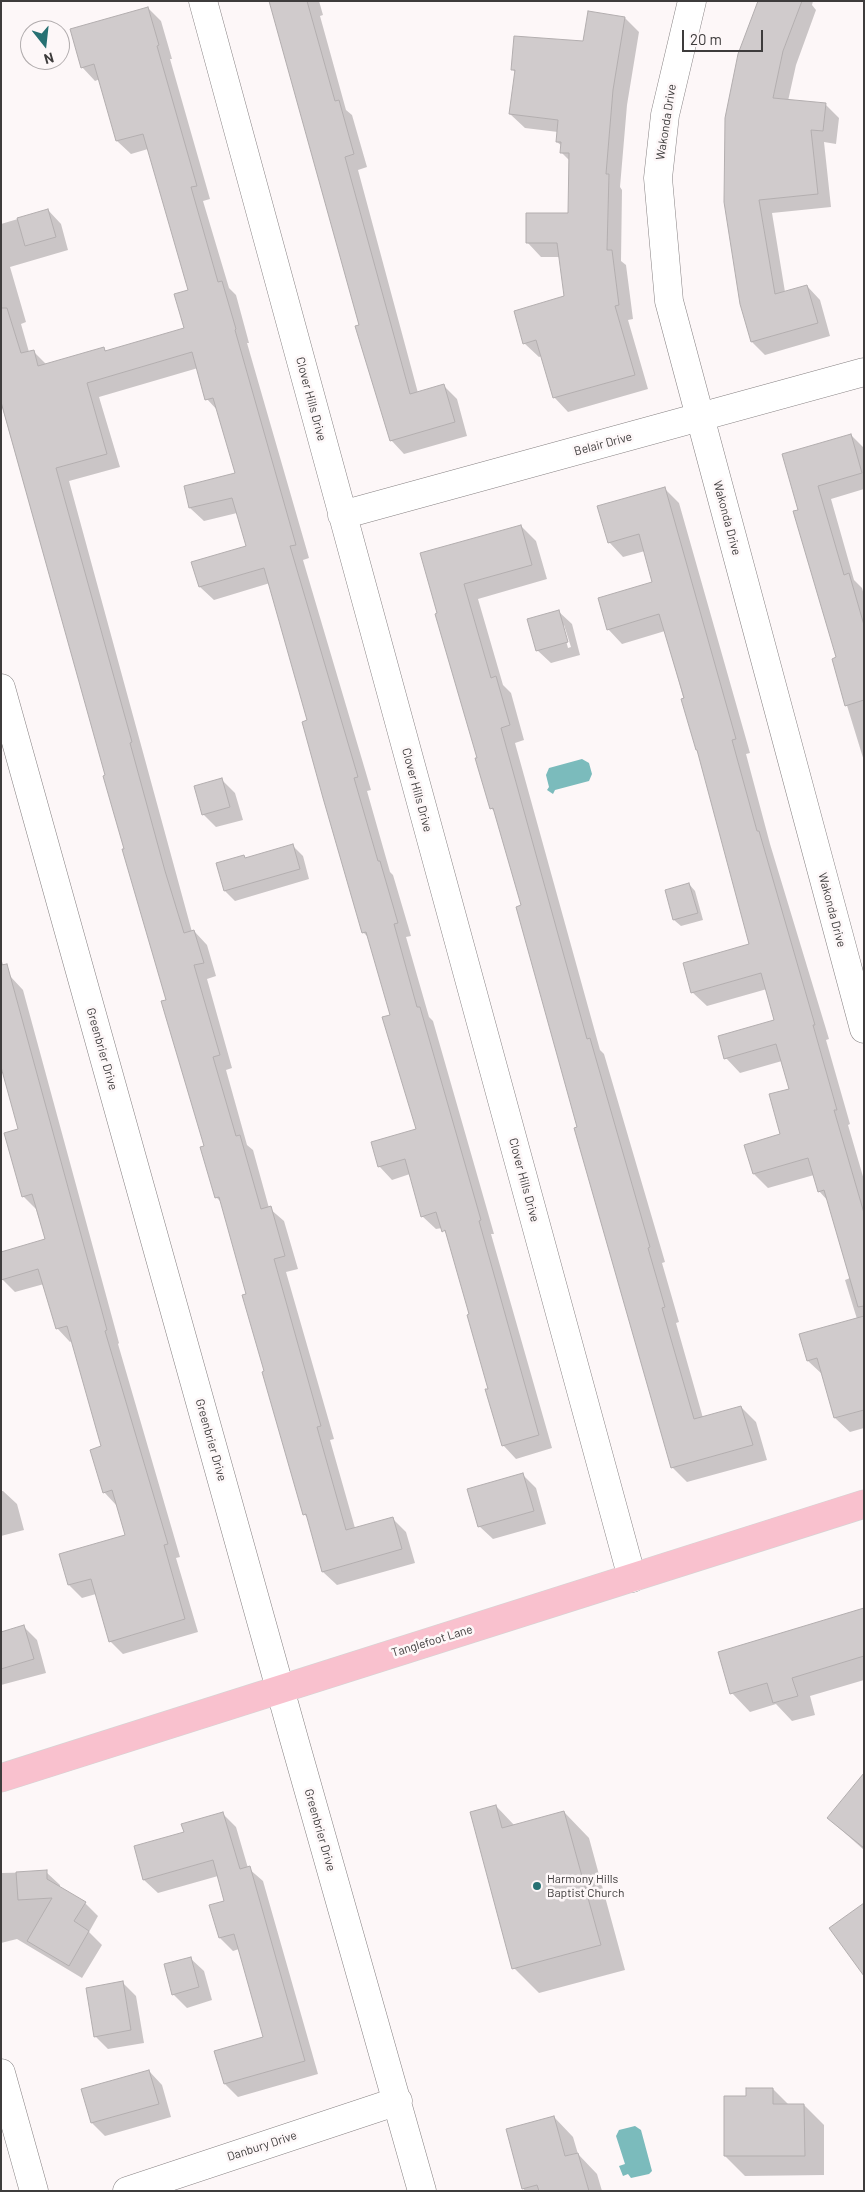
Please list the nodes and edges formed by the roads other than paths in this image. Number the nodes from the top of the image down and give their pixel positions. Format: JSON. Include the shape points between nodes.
{"nodes":[{"id":1,"x":203,"y":1,"type":"edge"},
{"id":2,"x":692,"y":1,"type":"edge"},
{"id":3,"x":864,"y":372,"type":"edge"},
{"id":4,"x":700,"y":417,"type":"junction"},
{"id":5,"x":342,"y":515,"type":"junction"},
{"id":6,"x":1,"y":688,"type":"edge"},
{"id":7,"x":864,"y":1029,"type":"edge"},
{"id":8,"x":864,"y":1504,"type":"edge"},
{"id":9,"x":632,"y":1578,"type":"junction"},
{"id":10,"x":280,"y":1688,"type":"junction"},
{"id":11,"x":1,"y":1778,"type":"edge"},
{"id":12,"x":1,"y":2073,"type":"edge"},
{"id":13,"x":398,"y":2101,"type":"junction"},
{"id":14,"x":34,"y":2191,"type":"edge"},
{"id":15,"x":127,"y":2191,"type":"edge"},
{"id":16,"x":422,"y":2191,"type":"edge"}],
"edges":[{"from":1,"to":5,"type":"street","name":"Clover Hills Drive"},
{"from":2,"to":4,"type":"street","name":"Wakonda Drive","via":[[665,115],[658,178],[669,301]]},
{"from":3,"to":4,"type":"street","name":"Belair Drive"},
{"from":4,"to":5,"type":"street","name":"Belair Drive"},
{"from":4,"to":7,"type":"street","name":"Wakonda Drive"},
{"from":5,"to":9,"type":"street","name":"Clover Hills Drive"},
{"from":6,"to":10,"type":"street","name":"Greenbrier Drive"},
{"from":8,"to":9,"type":"main road","name":"Tanglefoot Lane"},
{"from":9,"to":10,"type":"main road","name":"Tanglefoot Lane"},
{"from":10,"to":11,"type":"main road","name":"Tanglefoot Lane"},
{"from":10,"to":13,"type":"street","name":"Greenbrier Drive"},
{"from":12,"to":14,"type":"street"},
{"from":13,"to":15,"type":"street","name":"Danbury Drive"},
{"from":13,"to":16,"type":"street","name":"Greenbrier Drive"}]}
